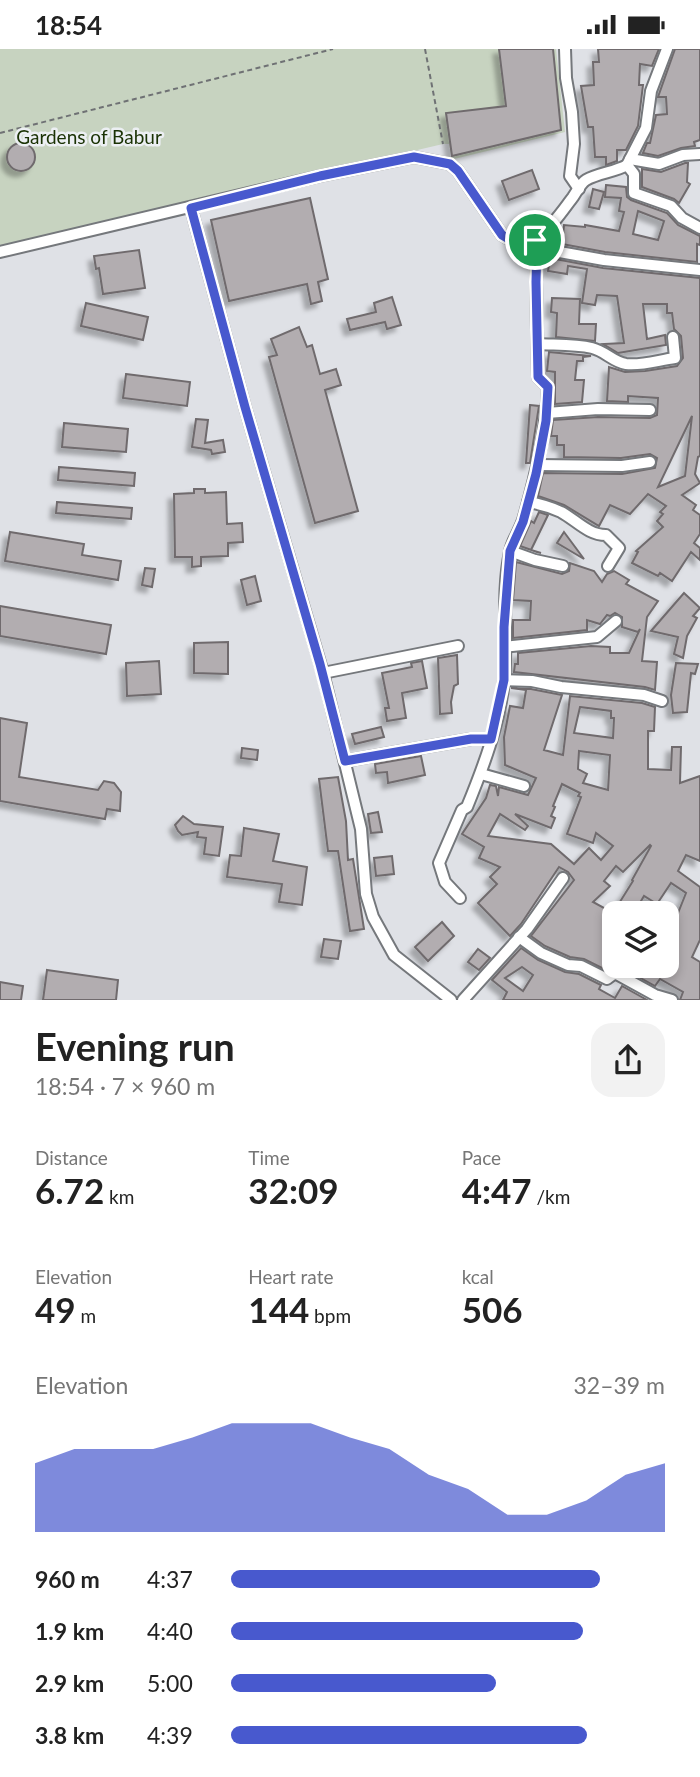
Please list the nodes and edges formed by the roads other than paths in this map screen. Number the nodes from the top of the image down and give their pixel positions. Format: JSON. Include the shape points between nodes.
{"nodes":[{"id":1,"x":565,"y":49,"type":"edge"},
{"id":2,"x":667,"y":49,"type":"edge"},
{"id":3,"x":700,"y":154,"type":"edge"},
{"id":4,"x":629,"y":162,"type":"junction"},
{"id":5,"x":579,"y":189,"type":"junction"},
{"id":6,"x":191,"y":208,"type":"junction"},
{"id":7,"x":700,"y":228,"type":"edge"},
{"id":8,"x":536,"y":244,"type":"junction"},
{"id":9,"x":0,"y":252,"type":"edge"},
{"id":10,"x":700,"y":270,"type":"edge"},
{"id":11,"x":673,"y":337,"type":"dead end"},
{"id":12,"x":538,"y":344,"type":"junction"},
{"id":13,"x":650,"y":410,"type":"dead end"},
{"id":14,"x":547,"y":413,"type":"junction"},
{"id":15,"x":650,"y":462,"type":"dead end"},
{"id":16,"x":538,"y":465,"type":"junction"},
{"id":17,"x":528,"y":502,"type":"junction"},
{"id":18,"x":510,"y":551,"type":"junction"},
{"id":19,"x":562,"y":566,"type":"dead end"},
{"id":20,"x":608,"y":566,"type":"dead end"},
{"id":21,"x":616,"y":621,"type":"dead end"},
{"id":22,"x":458,"y":646,"type":"dead end"},
{"id":23,"x":504,"y":647,"type":"junction"},
{"id":24,"x":323,"y":673,"type":"junction"},
{"id":25,"x":504,"y":680,"type":"junction"},
{"id":26,"x":662,"y":701,"type":"dead end"},
{"id":27,"x":491,"y":739,"type":"junction"},
{"id":28,"x":345,"y":761,"type":"junction"},
{"id":29,"x":481,"y":774,"type":"junction"},
{"id":30,"x":524,"y":786,"type":"dead end"},
{"id":31,"x":563,"y":878,"type":"dead end"},
{"id":32,"x":460,"y":898,"type":"dead end"},
{"id":33,"x":519,"y":937,"type":"junction"},
{"id":34,"x":451,"y":1000,"type":"edge"},
{"id":35,"x":463,"y":1000,"type":"edge"},
{"id":36,"x":672,"y":1000,"type":"edge"}],
"edges":[{"from":1,"to":5,"type":"street","via":[[573,134],[570,176]]},
{"from":2,"to":4,"type":"street","via":[[651,92],[646,128]]},
{"from":3,"to":4,"type":"street","via":[[659,164]]},
{"from":4,"to":5,"type":"street","via":[[585,180]]},
{"from":4,"to":7,"type":"street","via":[[634,193],[671,206]]},
{"from":5,"to":8,"type":"street"},
{"from":6,"to":8,"type":"street","via":[[414,157],[450,164],[502,235]]},
{"from":6,"to":9,"type":"street"},
{"from":6,"to":24,"type":"street"},
{"from":8,"to":10,"type":"street","via":[[604,260]]},
{"from":8,"to":12,"type":"street"},
{"from":11,"to":12,"type":"street","via":[[674,358],[638,364],[624,364],[592,348]]},
{"from":12,"to":14,"type":"street","via":[[538,377],[548,387]]},
{"from":13,"to":14,"type":"street"},
{"from":14,"to":16,"type":"street"},
{"from":15,"to":16,"type":"street"},
{"from":16,"to":17,"type":"street"},
{"from":17,"to":18,"type":"street"},
{"from":17,"to":20,"type":"street","via":[[561,513],[595,535],[606,535],[619,548]]},
{"from":18,"to":19,"type":"street"},
{"from":18,"to":23,"type":"street"},
{"from":21,"to":23,"type":"street","via":[[597,637]]},
{"from":22,"to":24,"type":"street"},
{"from":23,"to":25,"type":"street"},
{"from":24,"to":28,"type":"street"},
{"from":25,"to":26,"type":"street","via":[[644,695]]},
{"from":25,"to":27,"type":"street"},
{"from":27,"to":28,"type":"street"},
{"from":27,"to":29,"type":"street"},
{"from":28,"to":34,"type":"street","via":[[361,829],[366,894],[373,917],[394,955]]},
{"from":29,"to":30,"type":"street"},
{"from":29,"to":32,"type":"street","via":[[439,863],[445,882]]},
{"from":31,"to":33,"type":"street"},
{"from":33,"to":35,"type":"street"},
{"from":33,"to":36,"type":"street","via":[[568,965],[607,979],[615,972]]}]}
